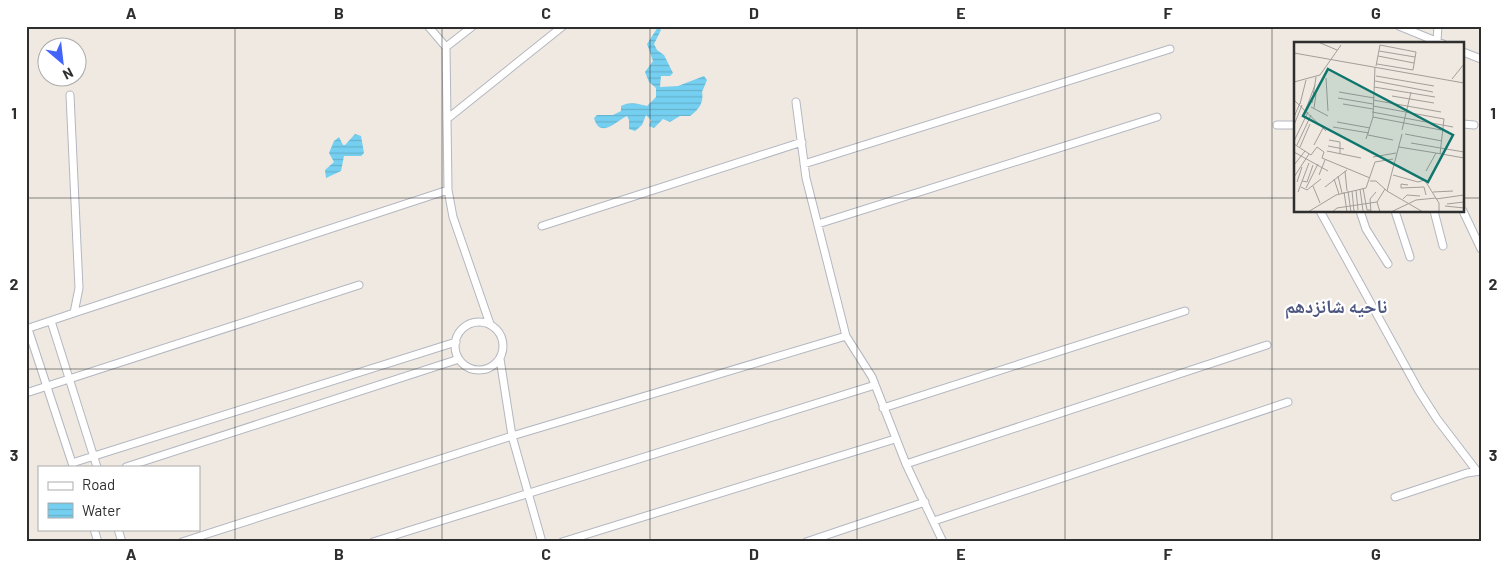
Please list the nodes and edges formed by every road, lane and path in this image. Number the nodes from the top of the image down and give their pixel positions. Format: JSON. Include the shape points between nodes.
{"nodes":[{"id":1,"x":428,"y":26,"type":"edge"},
{"id":2,"x":473,"y":26,"type":"edge"},
{"id":3,"x":563,"y":26,"type":"edge"},
{"id":4,"x":1398,"y":26,"type":"edge"},
{"id":5,"x":1438,"y":26,"type":"edge"},
{"id":6,"x":1435,"y":42,"type":"edge"},
{"id":7,"x":446,"y":47,"type":"junction"},
{"id":8,"x":1170,"y":49,"type":"dead end"},
{"id":9,"x":1464,"y":52,"type":"edge"},
{"id":10,"x":1481,"y":59,"type":"edge"},
{"id":11,"x":70,"y":95,"type":"dead end"},
{"id":12,"x":796,"y":102,"type":"dead end"},
{"id":13,"x":1157,"y":116,"type":"dead end"},
{"id":14,"x":447,"y":119,"type":"junction"},
{"id":15,"x":1464,"y":124,"type":"edge"},
{"id":16,"x":1277,"y":125,"type":"dead end"},
{"id":17,"x":1294,"y":125,"type":"edge"},
{"id":18,"x":1474,"y":125,"type":"dead end"},
{"id":19,"x":802,"y":142,"type":"junction"},
{"id":20,"x":804,"y":164,"type":"junction"},
{"id":21,"x":448,"y":190,"type":"junction"},
{"id":22,"x":1321,"y":212,"type":"edge"},
{"id":23,"x":1360,"y":212,"type":"edge"},
{"id":24,"x":1395,"y":212,"type":"edge"},
{"id":25,"x":1434,"y":212,"type":"edge"},
{"id":26,"x":1463,"y":212,"type":"edge"},
{"id":27,"x":818,"y":224,"type":"junction"},
{"id":28,"x":542,"y":226,"type":"dead end"},
{"id":29,"x":1443,"y":246,"type":"dead end"},
{"id":30,"x":1481,"y":249,"type":"edge"},
{"id":31,"x":1410,"y":257,"type":"dead end"},
{"id":32,"x":1388,"y":264,"type":"dead end"},
{"id":33,"x":360,"y":285,"type":"dead end"},
{"id":34,"x":1185,"y":311,"type":"dead end"},
{"id":35,"x":74,"y":313,"type":"junction"},
{"id":36,"x":51,"y":321,"type":"junction"},
{"id":37,"x":490,"y":324,"type":"junction"},
{"id":38,"x":27,"y":329,"type":"edge"},
{"id":39,"x":846,"y":336,"type":"junction"},
{"id":40,"x":456,"y":342,"type":"junction"},
{"id":41,"x":1267,"y":345,"type":"dead end"},
{"id":42,"x":459,"y":359,"type":"junction"},
{"id":43,"x":500,"y":359,"type":"junction"},
{"id":44,"x":68,"y":379,"type":"junction"},
{"id":45,"x":875,"y":385,"type":"junction"},
{"id":46,"x":47,"y":386,"type":"junction"},
{"id":47,"x":26,"y":393,"type":"edge"},
{"id":48,"x":1288,"y":402,"type":"dead end"},
{"id":49,"x":883,"y":408,"type":"junction"},
{"id":50,"x":512,"y":436,"type":"junction"},
{"id":51,"x":895,"y":439,"type":"junction"},
{"id":52,"x":94,"y":456,"type":"junction"},
{"id":53,"x":906,"y":464,"type":"junction"},
{"id":54,"x":73,"y":465,"type":"edge"},
{"id":55,"x":97,"y":466,"type":"edge"},
{"id":56,"x":129,"y":466,"type":"edge"},
{"id":57,"x":1478,"y":471,"type":"edge"},
{"id":58,"x":529,"y":492,"type":"junction"},
{"id":59,"x":1395,"y":497,"type":"dead end"},
{"id":60,"x":925,"y":502,"type":"junction"},
{"id":61,"x":934,"y":521,"type":"junction"},
{"id":62,"x":94,"y":530,"type":"edge"},
{"id":63,"x":118,"y":530,"type":"edge"},
{"id":64,"x":98,"y":542,"type":"edge"},
{"id":65,"x":122,"y":542,"type":"edge"},
{"id":66,"x":182,"y":542,"type":"edge"},
{"id":67,"x":373,"y":542,"type":"edge"},
{"id":68,"x":542,"y":542,"type":"edge"},
{"id":69,"x":562,"y":542,"type":"edge"},
{"id":70,"x":806,"y":542,"type":"edge"},
{"id":71,"x":943,"y":542,"type":"edge"}],
"edges":[{"from":1,"to":7,"type":"street"},
{"from":2,"to":7,"type":"street"},
{"from":3,"to":14,"type":"street"},
{"from":4,"to":6,"type":"street"},
{"from":5,"to":6,"type":"street"},
{"from":7,"to":14,"type":"street"},
{"from":8,"to":20,"type":"street"},
{"from":9,"to":10,"type":"street"},
{"from":11,"to":35,"type":"street","via":[[78,288]]},
{"from":12,"to":19,"type":"street"},
{"from":13,"to":27,"type":"street"},
{"from":14,"to":21,"type":"street"},
{"from":15,"to":18,"type":"street"},
{"from":16,"to":17,"type":"street"},
{"from":19,"to":20,"type":"street"},
{"from":19,"to":28,"type":"street"},
{"from":20,"to":27,"type":"street"},
{"from":21,"to":35,"type":"street"},
{"from":21,"to":37,"type":"street","via":[[453,218]]},
{"from":22,"to":57,"type":"street","via":[[1419,391]]},
{"from":23,"to":32,"type":"street","via":[[1366,229]]},
{"from":24,"to":31,"type":"street"},
{"from":25,"to":29,"type":"street"},
{"from":26,"to":30,"type":"street"},
{"from":27,"to":39,"type":"street"},
{"from":33,"to":44,"type":"street"},
{"from":34,"to":49,"type":"street"},
{"from":35,"to":36,"type":"street"},
{"from":36,"to":38,"type":"street"},
{"from":36,"to":44,"type":"street"},
{"from":37,"to":40,"type":"street","via":[[469,324],[461,329]]},
{"from":37,"to":43,"type":"street","via":[[501,336]]},
{"from":38,"to":46,"type":"street"},
{"from":39,"to":45,"type":"street"},
{"from":39,"to":50,"type":"street"},
{"from":40,"to":42,"type":"street"},
{"from":40,"to":52,"type":"street"},
{"from":41,"to":53,"type":"street"},
{"from":42,"to":43,"type":"street","via":[[470,368],[480,370],[489,368]]},
{"from":42,"to":56,"type":"street"},
{"from":43,"to":50,"type":"street"},
{"from":44,"to":46,"type":"street"},
{"from":44,"to":52,"type":"street"},
{"from":45,"to":49,"type":"street"},
{"from":45,"to":58,"type":"street"},
{"from":46,"to":47,"type":"street"},
{"from":46,"to":54,"type":"street"},
{"from":48,"to":61,"type":"street"},
{"from":49,"to":51,"type":"street"},
{"from":50,"to":58,"type":"street"},
{"from":50,"to":66,"type":"street"},
{"from":51,"to":53,"type":"street"},
{"from":51,"to":69,"type":"street"},
{"from":52,"to":54,"type":"street"},
{"from":52,"to":55,"type":"street"},
{"from":53,"to":60,"type":"street"},
{"from":57,"to":59,"type":"street"},
{"from":58,"to":67,"type":"street"},
{"from":58,"to":68,"type":"street"},
{"from":60,"to":61,"type":"street"},
{"from":60,"to":70,"type":"street"},
{"from":61,"to":71,"type":"street"},
{"from":62,"to":64,"type":"street"},
{"from":63,"to":65,"type":"street"}]}
